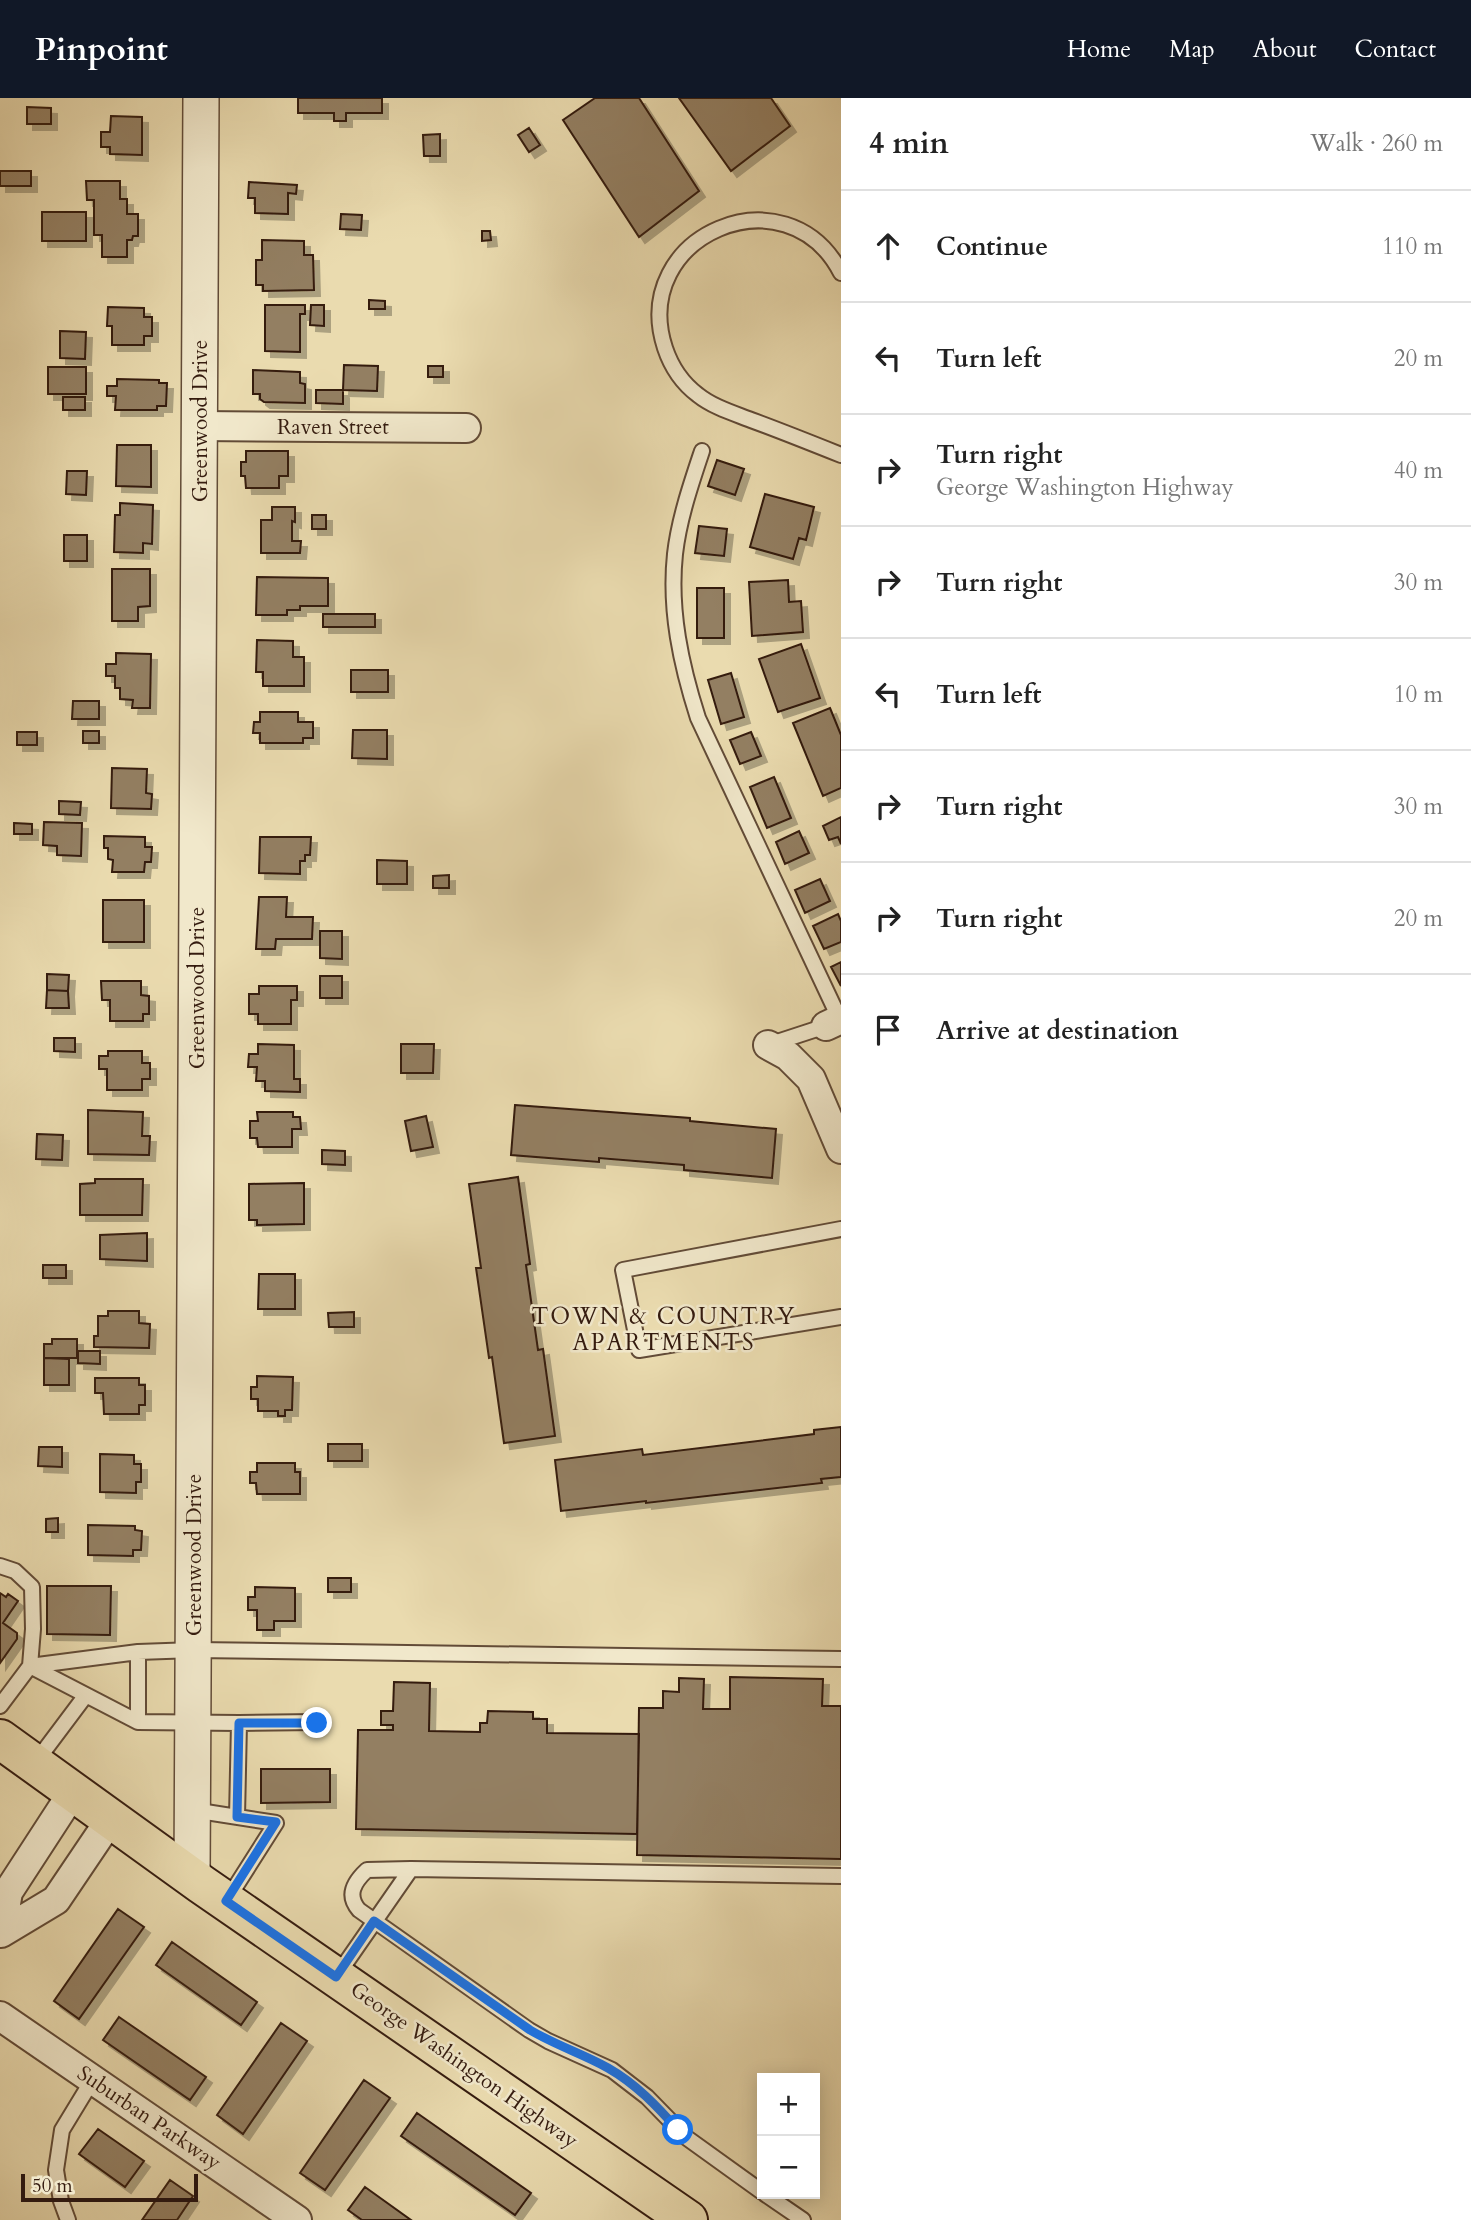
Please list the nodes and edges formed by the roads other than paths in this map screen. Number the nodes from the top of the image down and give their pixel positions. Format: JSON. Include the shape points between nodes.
{"nodes":[{"id":1,"x":201,"y":98,"type":"edge"},
{"id":2,"x":841,"y":273,"type":"edge"},
{"id":3,"x":200,"y":426,"type":"junction"},
{"id":4,"x":466,"y":428,"type":"dead end"},
{"id":5,"x":702,"y":451,"type":"dead end"},
{"id":6,"x":841,"y":455,"type":"edge"},
{"id":7,"x":837,"y":1021,"type":"edge"},
{"id":8,"x":768,"y":1045,"type":"joint"},
{"id":9,"x":841,"y":1149,"type":"edge"},
{"id":10,"x":841,"y":1229,"type":"edge"},
{"id":11,"x":841,"y":1317,"type":"edge"},
{"id":12,"x":0,"y":1566,"type":"edge"},
{"id":13,"x":194,"y":1650,"type":"junction"},
{"id":14,"x":138,"y":1652,"type":"junction"},
{"id":15,"x":841,"y":1659,"type":"edge"},
{"id":16,"x":30,"y":1665,"type":"junction"},
{"id":17,"x":86,"y":1695,"type":"junction"},
{"id":18,"x":2,"y":1698,"type":"edge"},
{"id":19,"x":194,"y":1721,"type":"junction"},
{"id":20,"x":138,"y":1722,"type":"junction"},
{"id":21,"x":239,"y":1723,"type":"junction"},
{"id":22,"x":317,"y":1723,"type":"dead end"},
{"id":23,"x":0,"y":1739,"type":"edge"},
{"id":24,"x":35,"y":1764,"type":"junction"},
{"id":25,"x":73,"y":1792,"type":"junction"},
{"id":26,"x":193,"y":1810,"type":"junction"},
{"id":27,"x":237,"y":1817,"type":"junction"},
{"id":28,"x":110,"y":1820,"type":"junction"},
{"id":29,"x":411,"y":1869,"type":"junction"},
{"id":30,"x":841,"y":1876,"type":"edge"},
{"id":31,"x":192,"y":1877,"type":"junction"},
{"id":32,"x":226,"y":1901,"type":"junction"},
{"id":33,"x":374,"y":1921,"type":"junction"},
{"id":34,"x":0,"y":1933,"type":"edge"},
{"id":35,"x":336,"y":1977,"type":"junction"},
{"id":36,"x":0,"y":2016,"type":"edge"},
{"id":37,"x":93,"y":2079,"type":"junction"},
{"id":38,"x":757,"y":2188,"type":"edge"},
{"id":39,"x":773,"y":2199,"type":"edge"},
{"id":40,"x":68,"y":2220,"type":"edge"},
{"id":41,"x":297,"y":2220,"type":"edge"},
{"id":42,"x":688,"y":2220,"type":"edge"},
{"id":43,"x":803,"y":2220,"type":"edge"}],
"edges":[{"from":1,"to":3,"type":"street","name":"Greenwood Drive"},
{"from":2,"to":6,"type":"lane","via":[[817,242],[793,227],[764,220],[736,222],[709,232],[687,249],[671,270],[659,314],[670,364],[697,395]]},
{"from":3,"to":4,"type":"street","name":"Raven Street"},
{"from":3,"to":13,"type":"street","name":"Greenwood Drive"},
{"from":5,"to":7,"type":"lane","via":[[685,500],[675,554],[673,599],[686,680],[698,718]]},
{"from":7,"to":8,"type":"lane"},
{"from":8,"to":9,"type":"street","via":[[788,1056],[811,1079]]},
{"from":10,"to":11,"type":"lane","via":[[623,1269],[639,1350]]},
{"from":12,"to":16,"type":"lane","via":[[15,1571],[32,1587]]},
{"from":13,"to":14,"type":"lane"},
{"from":13,"to":15,"type":"lane"},
{"from":13,"to":19,"type":"street","name":"Greenwood Drive"},
{"from":14,"to":16,"type":"lane"},
{"from":14,"to":20,"type":"lane"},
{"from":16,"to":17,"type":"lane"},
{"from":16,"to":18,"type":"lane"},
{"from":17,"to":20,"type":"lane"},
{"from":17,"to":24,"type":"lane"},
{"from":19,"to":20,"type":"lane"},
{"from":19,"to":21,"type":"lane"},
{"from":19,"to":26,"type":"street","name":"Greenwood Drive"},
{"from":21,"to":22,"type":"lane"},
{"from":21,"to":27,"type":"lane"},
{"from":23,"to":24,"type":"main road","name":"George Washington Highway"},
{"from":24,"to":25,"type":"main road","name":"George Washington Highway"},
{"from":25,"to":28,"type":"main road","name":"George Washington Highway"},
{"from":25,"to":34,"type":"street","via":[[8,1892]]},
{"from":26,"to":27,"type":"lane"},
{"from":26,"to":31,"type":"street","name":"Greenwood Drive"},
{"from":27,"to":32,"type":"lane","via":[[276,1822]]},
{"from":28,"to":31,"type":"main road","name":"George Washington Highway"},
{"from":28,"to":34,"type":"street","via":[[56,1900]]},
{"from":29,"to":30,"type":"lane"},
{"from":29,"to":33,"type":"lane"},
{"from":29,"to":33,"type":"lane","via":[[367,1870],[354,1886],[352,1903]]},
{"from":31,"to":32,"type":"main road","name":"George Washington Highway"},
{"from":32,"to":35,"type":"main road","name":"George Washington Highway"},
{"from":33,"to":35,"type":"lane"},
{"from":33,"to":38,"type":"lane","via":[[530,2030],[612,2070],[647,2096],[687,2138]]},
{"from":35,"to":42,"type":"main road","name":"George Washington Highway"},
{"from":36,"to":37,"type":"street","name":"Suburban Parkway"},
{"from":37,"to":40,"type":"lane","via":[[62,2130],[56,2170]]},
{"from":37,"to":41,"type":"street","name":"Suburban Parkway"},
{"from":39,"to":43,"type":"lane"}]}
